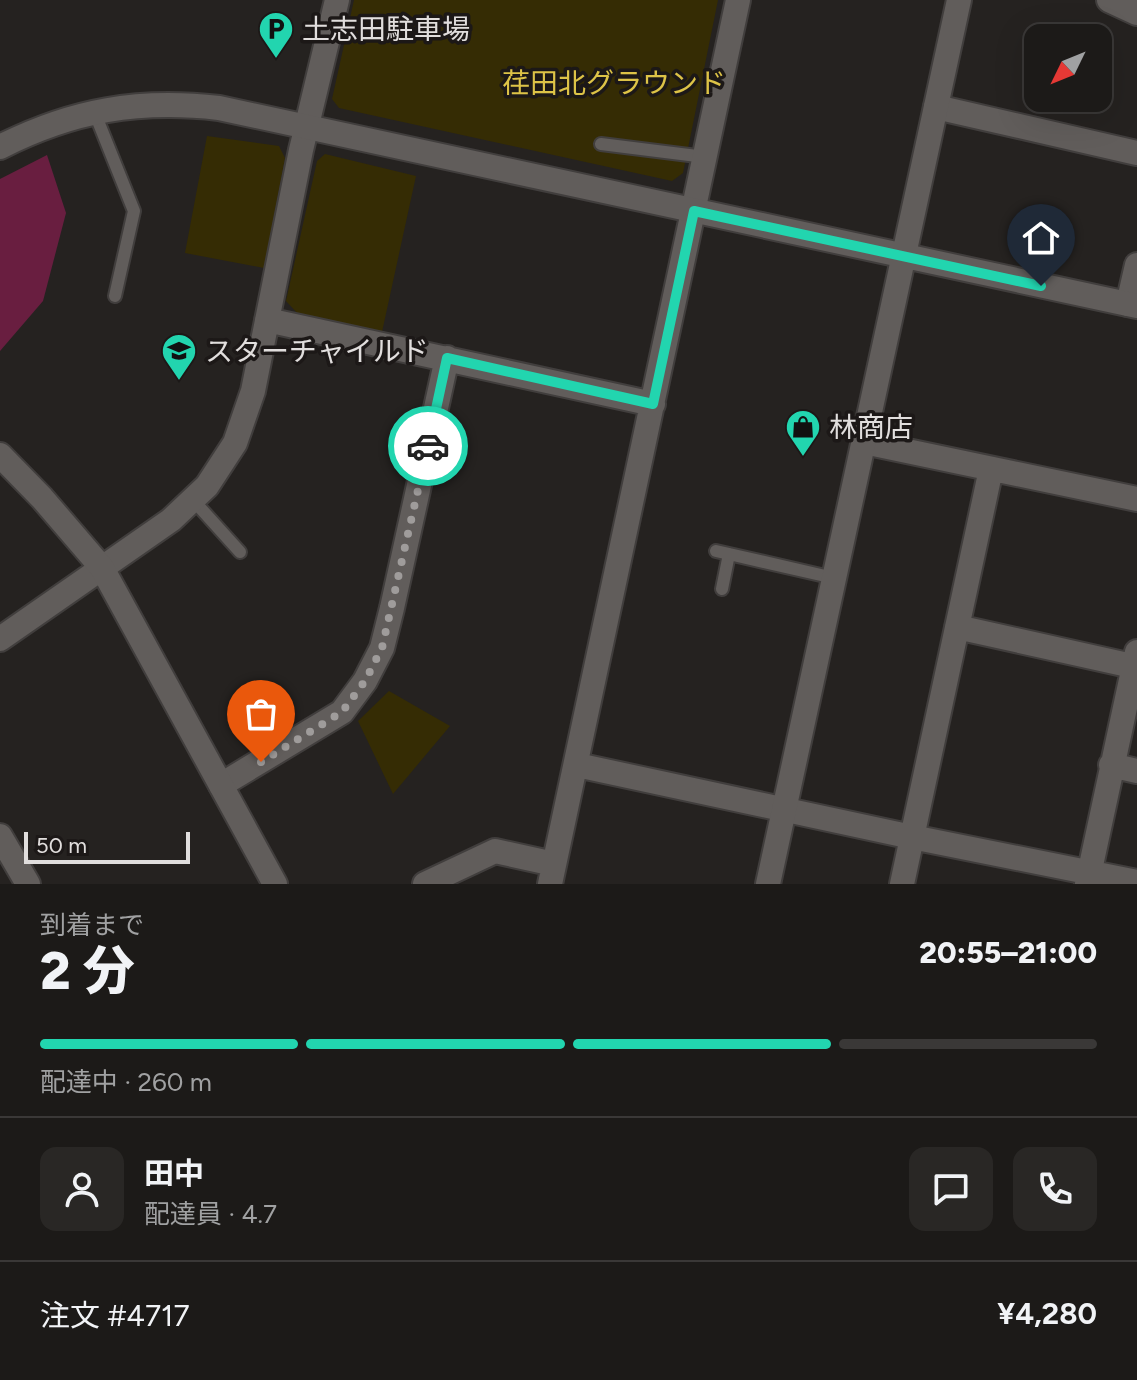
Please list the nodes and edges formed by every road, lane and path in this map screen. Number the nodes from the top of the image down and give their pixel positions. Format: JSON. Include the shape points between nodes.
{"nodes":[{"id":1,"x":337,"y":0,"type":"edge"},
{"id":2,"x":738,"y":0,"type":"edge"},
{"id":3,"x":959,"y":0,"type":"edge"},
{"id":4,"x":1109,"y":0,"type":"edge"},
{"id":5,"x":1137,"y":13,"type":"edge"},
{"id":6,"x":936,"y":107,"type":"junction"},
{"id":7,"x":94,"y":111,"type":"junction"},
{"id":8,"x":307,"y":128,"type":"junction"},
{"id":9,"x":601,"y":144,"type":"dead end"},
{"id":10,"x":0,"y":147,"type":"edge"},
{"id":11,"x":1137,"y":153,"type":"edge"},
{"id":12,"x":705,"y":157,"type":"junction"},
{"id":13,"x":694,"y":211,"type":"junction"},
{"id":14,"x":904,"y":256,"type":"junction"},
{"id":15,"x":1137,"y":265,"type":"edge"},
{"id":16,"x":115,"y":296,"type":"dead end"},
{"id":17,"x":1133,"y":305,"type":"edge"},
{"id":18,"x":267,"y":320,"type":"junction"},
{"id":19,"x":447,"y":358,"type":"junction"},
{"id":20,"x":653,"y":404,"type":"junction"},
{"id":21,"x":864,"y":442,"type":"junction"},
{"id":22,"x":0,"y":455,"type":"edge"},
{"id":23,"x":991,"y":469,"type":"junction"},
{"id":24,"x":1137,"y":499,"type":"edge"},
{"id":25,"x":194,"y":501,"type":"junction"},
{"id":26,"x":240,"y":552,"type":"dead end"},
{"id":27,"x":102,"y":568,"type":"junction"},
{"id":28,"x":834,"y":578,"type":"junction"},
{"id":29,"x":722,"y":589,"type":"dead end"},
{"id":30,"x":957,"y":627,"type":"junction"},
{"id":31,"x":0,"y":639,"type":"edge"},
{"id":32,"x":1136,"y":661,"type":"edge"},
{"id":33,"x":577,"y":765,"type":"junction"},
{"id":34,"x":1111,"y":765,"type":"junction"},
{"id":35,"x":1137,"y":771,"type":"edge"},
{"id":36,"x":221,"y":785,"type":"junction"},
{"id":37,"x":784,"y":810,"type":"junction"},
{"id":38,"x":0,"y":836,"type":"edge"},
{"id":39,"x":912,"y":837,"type":"junction"},
{"id":40,"x":17,"y":872,"type":"edge"},
{"id":41,"x":552,"y":874,"type":"edge"},
{"id":42,"x":1088,"y":878,"type":"edge"},
{"id":43,"x":433,"y":882,"type":"edge"},
{"id":44,"x":1137,"y":882,"type":"edge"},
{"id":45,"x":275,"y":884,"type":"edge"},
{"id":46,"x":768,"y":884,"type":"edge"},
{"id":47,"x":902,"y":884,"type":"edge"}],
"edges":[{"from":1,"to":8,"type":"street"},
{"from":2,"to":12,"type":"street"},
{"from":3,"to":6,"type":"street"},
{"from":4,"to":5,"type":"street"},
{"from":6,"to":11,"type":"street"},
{"from":6,"to":14,"type":"street"},
{"from":7,"to":8,"type":"street","via":[[185,105]]},
{"from":7,"to":10,"type":"street"},
{"from":7,"to":16,"type":"lane","via":[[134,211]]},
{"from":8,"to":13,"type":"street"},
{"from":8,"to":18,"type":"street"},
{"from":9,"to":12,"type":"lane"},
{"from":12,"to":13,"type":"street"},
{"from":13,"to":14,"type":"street"},
{"from":13,"to":20,"type":"street"},
{"from":14,"to":17,"type":"street"},
{"from":14,"to":21,"type":"street"},
{"from":15,"to":17,"type":"street"},
{"from":18,"to":19,"type":"street"},
{"from":18,"to":25,"type":"street","via":[[253,391],[235,443]]},
{"from":19,"to":20,"type":"street"},
{"from":19,"to":36,"type":"street","via":[[389,622],[365,681],[329,722]]},
{"from":20,"to":33,"type":"street"},
{"from":21,"to":23,"type":"street"},
{"from":21,"to":28,"type":"street"},
{"from":22,"to":27,"type":"street"},
{"from":23,"to":24,"type":"street"},
{"from":23,"to":30,"type":"street"},
{"from":25,"to":26,"type":"lane"},
{"from":25,"to":27,"type":"street"},
{"from":27,"to":31,"type":"street"},
{"from":27,"to":36,"type":"street"},
{"from":28,"to":29,"type":"lane","via":[[722,552]]},
{"from":28,"to":37,"type":"street"},
{"from":30,"to":32,"type":"street"},
{"from":30,"to":39,"type":"street"},
{"from":32,"to":34,"type":"street"},
{"from":33,"to":37,"type":"street"},
{"from":33,"to":41,"type":"street"},
{"from":34,"to":35,"type":"street"},
{"from":34,"to":42,"type":"street"},
{"from":36,"to":45,"type":"street"},
{"from":37,"to":39,"type":"street"},
{"from":37,"to":46,"type":"street"},
{"from":38,"to":40,"type":"street"},
{"from":39,"to":42,"type":"street"},
{"from":39,"to":47,"type":"street"},
{"from":41,"to":43,"type":"street","via":[[495,851]]},
{"from":42,"to":44,"type":"street"}]}
